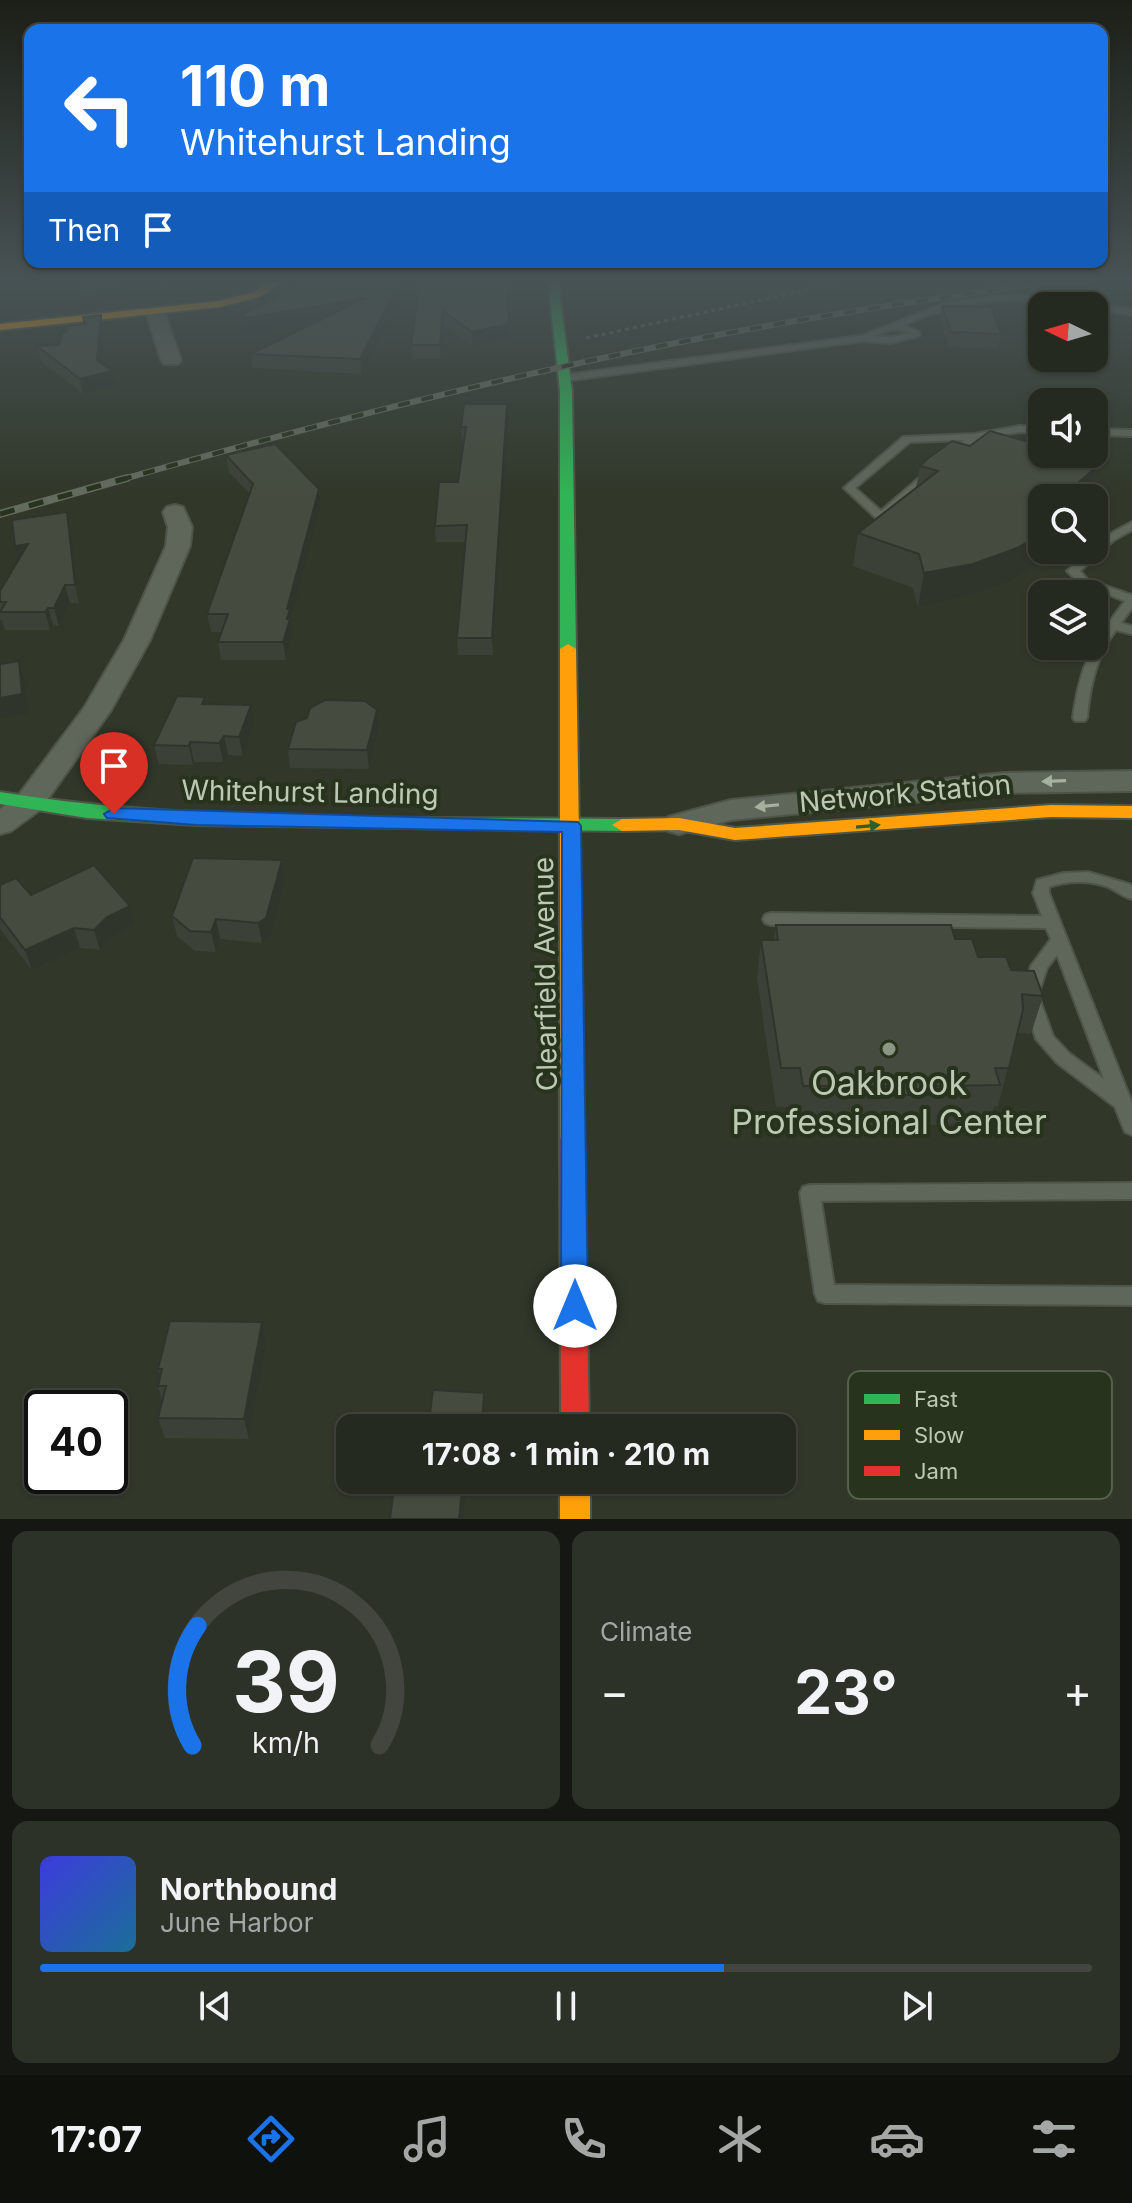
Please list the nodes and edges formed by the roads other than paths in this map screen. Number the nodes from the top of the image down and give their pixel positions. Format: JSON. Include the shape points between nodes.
{"nodes":[{"id":1,"x":168,"y":352,"type":"edge"},
{"id":2,"x":562,"y":352,"type":"edge"},
{"id":3,"x":760,"y":352,"type":"edge"},
{"id":4,"x":171,"y":360,"type":"dead end"},
{"id":5,"x":565,"y":378,"type":"junction"},
{"id":6,"x":1028,"y":429,"type":"edge"},
{"id":7,"x":1108,"y":432,"type":"edge"},
{"id":8,"x":1132,"y":433,"type":"edge"},
{"id":9,"x":974,"y":437,"type":"junction"},
{"id":10,"x":175,"y":512,"type":"dead end"},
{"id":11,"x":1132,"y":525,"type":"edge"},
{"id":12,"x":1132,"y":600,"type":"edge"},
{"id":13,"x":1113,"y":625,"type":"junction"},
{"id":14,"x":1132,"y":630,"type":"edge"},
{"id":15,"x":1080,"y":718,"type":"dead end"},
{"id":16,"x":1132,"y":781,"type":"edge"},
{"id":17,"x":0,"y":798,"type":"edge"},
{"id":18,"x":29,"y":803,"type":"junction"},
{"id":19,"x":1132,"y":812,"type":"edge"},
{"id":20,"x":0,"y":824,"type":"edge"},
{"id":21,"x":679,"y":824,"type":"junction"},
{"id":22,"x":571,"y":826,"type":"junction"},
{"id":23,"x":1132,"y":894,"type":"edge"},
{"id":24,"x":771,"y":919,"type":"dead end"},
{"id":25,"x":1052,"y":922,"type":"junction"},
{"id":26,"x":1059,"y":940,"type":"junction"},
{"id":27,"x":1123,"y":1104,"type":"junction"},
{"id":28,"x":1132,"y":1127,"type":"edge"},
{"id":29,"x":1132,"y":1191,"type":"edge"},
{"id":30,"x":1132,"y":1296,"type":"edge"},
{"id":31,"x":575,"y":1414,"type":"edge"},
{"id":32,"x":575,"y":1494,"type":"edge"},
{"id":33,"x":575,"y":1519,"type":"edge"}],
"edges":[{"from":1,"to":4,"type":"street"},
{"from":2,"to":5,"type":"street","name":"Clearfield Avenue"},
{"from":3,"to":5,"type":"lane"},
{"from":5,"to":22,"type":"street","name":"Clearfield Avenue"},
{"from":6,"to":9,"type":"lane"},
{"from":7,"to":8,"type":"lane"},
{"from":9,"to":9,"type":"lane","via":[[881,517],[849,488],[907,439]]},
{"from":10,"to":18,"type":"street","via":[[178,546],[137,640],[97,710]]},
{"from":11,"to":12,"type":"lane","via":[[1073,571],[1084,582]]},
{"from":12,"to":13,"type":"lane"},
{"from":13,"to":14,"type":"lane"},
{"from":13,"to":15,"type":"lane","via":[[1097,644],[1085,673]]},
{"from":16,"to":21,"type":"street","name":"Network Station","one_way":true,"via":[[974,786],[731,810]]},
{"from":17,"to":18,"type":"street","name":"Whitehurst Landing"},
{"from":18,"to":20,"type":"street"},
{"from":18,"to":22,"type":"street","name":"Whitehurst Landing","via":[[196,819]]},
{"from":21,"to":19,"type":"street","name":"Network Station","one_way":true,"via":[[735,834],[1051,811]]},
{"from":21,"to":22,"type":"street","name":"Network Station"},
{"from":22,"to":31,"type":"street","name":"Clearfield Avenue"},
{"from":23,"to":25,"type":"lane","via":[[1103,880],[1054,878],[1042,884],[1041,893]]},
{"from":24,"to":25,"type":"lane"},
{"from":25,"to":26,"type":"lane"},
{"from":26,"to":27,"type":"lane"},
{"from":26,"to":27,"type":"lane","via":[[1039,966],[1030,995],[1045,1039]]},
{"from":27,"to":28,"type":"lane"},
{"from":29,"to":30,"type":"lane","via":[[810,1193],[825,1294]]},
{"from":32,"to":33,"type":"street"}]}
